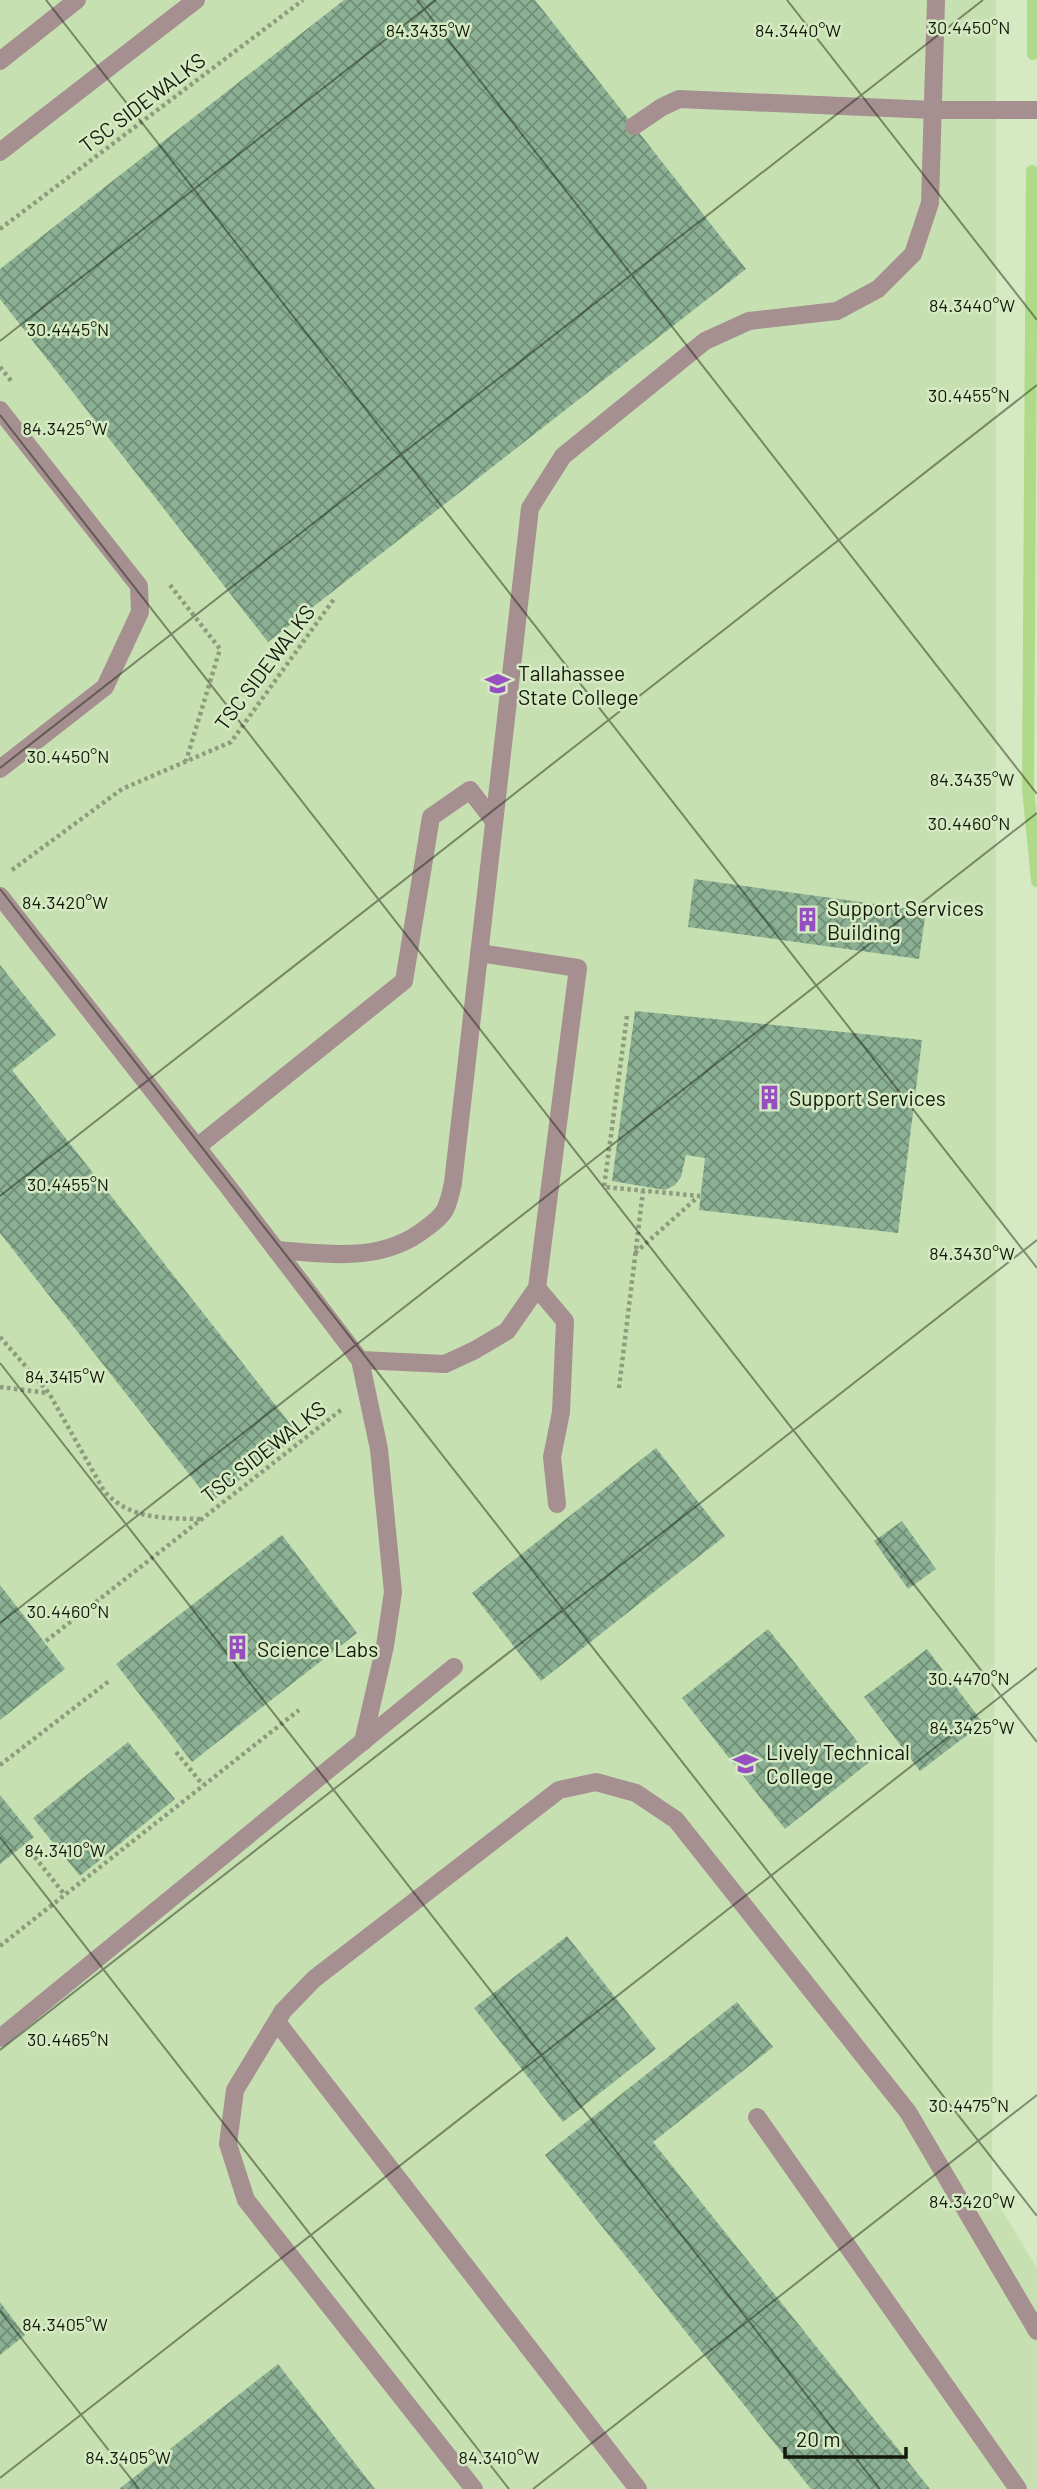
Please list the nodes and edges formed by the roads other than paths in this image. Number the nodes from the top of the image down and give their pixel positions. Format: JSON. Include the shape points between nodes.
{"nodes":[{"id":1,"x":77,"y":0,"type":"edge"},
{"id":2,"x":196,"y":0,"type":"edge"},
{"id":3,"x":936,"y":0,"type":"edge"},
{"id":4,"x":0,"y":61,"type":"edge"},
{"id":5,"x":933,"y":110,"type":"junction"},
{"id":6,"x":1037,"y":110,"type":"edge"},
{"id":7,"x":634,"y":126,"type":"dead end"},
{"id":8,"x":0,"y":152,"type":"edge"},
{"id":9,"x":0,"y":410,"type":"edge"},
{"id":10,"x":0,"y":769,"type":"edge"},
{"id":11,"x":494,"y":821,"type":"junction"},
{"id":12,"x":0,"y":896,"type":"edge"},
{"id":13,"x":479,"y":953,"type":"junction"},
{"id":14,"x":197,"y":1147,"type":"junction"},
{"id":15,"x":277,"y":1250,"type":"junction"},
{"id":16,"x":537,"y":1288,"type":"junction"},
{"id":17,"x":360,"y":1360,"type":"junction"},
{"id":18,"x":557,"y":1504,"type":"dead end"},
{"id":19,"x":454,"y":1667,"type":"dead end"},
{"id":20,"x":363,"y":1742,"type":"junction"},
{"id":21,"x":277,"y":2022,"type":"junction"},
{"id":22,"x":0,"y":2038,"type":"edge"},
{"id":23,"x":757,"y":2117,"type":"dead end"},
{"id":24,"x":1037,"y":2331,"type":"edge"},
{"id":25,"x":474,"y":2489,"type":"edge"},
{"id":26,"x":638,"y":2489,"type":"edge"},
{"id":27,"x":1018,"y":2489,"type":"edge"}],
"edges":[{"from":1,"to":4,"type":"lane"},
{"from":2,"to":8,"type":"lane"},
{"from":3,"to":5,"type":"lane"},
{"from":5,"to":6,"type":"lane"},
{"from":5,"to":7,"type":"lane","via":[[679,99]]},
{"from":5,"to":11,"type":"lane","via":[[930,203],[913,254],[878,289],[837,312],[749,321],[705,341],[563,456],[530,508]]},
{"from":9,"to":10,"type":"lane","via":[[139,586],[140,612],[105,687]]},
{"from":11,"to":13,"type":"lane"},
{"from":11,"to":14,"type":"lane","via":[[470,790],[431,817],[404,981]]},
{"from":12,"to":14,"type":"lane"},
{"from":13,"to":15,"type":"lane","via":[[453,1184],[445,1210],[411,1240],[384,1250],[349,1255]]},
{"from":13,"to":16,"type":"lane","via":[[578,968]]},
{"from":14,"to":15,"type":"lane"},
{"from":15,"to":17,"type":"lane"},
{"from":16,"to":17,"type":"lane","via":[[507,1331],[445,1364]]},
{"from":16,"to":18,"type":"lane","via":[[565,1321],[561,1412],[552,1457]]},
{"from":17,"to":20,"type":"lane","via":[[379,1449],[393,1591]]},
{"from":19,"to":20,"type":"lane"},
{"from":20,"to":22,"type":"lane"},
{"from":21,"to":24,"type":"lane","via":[[314,1979],[559,1790],[596,1782],[636,1793],[676,1820],[908,2112]]},
{"from":21,"to":25,"type":"lane","via":[[235,2090],[228,2144],[246,2200]]},
{"from":21,"to":26,"type":"lane"},
{"from":23,"to":27,"type":"lane"}]}
